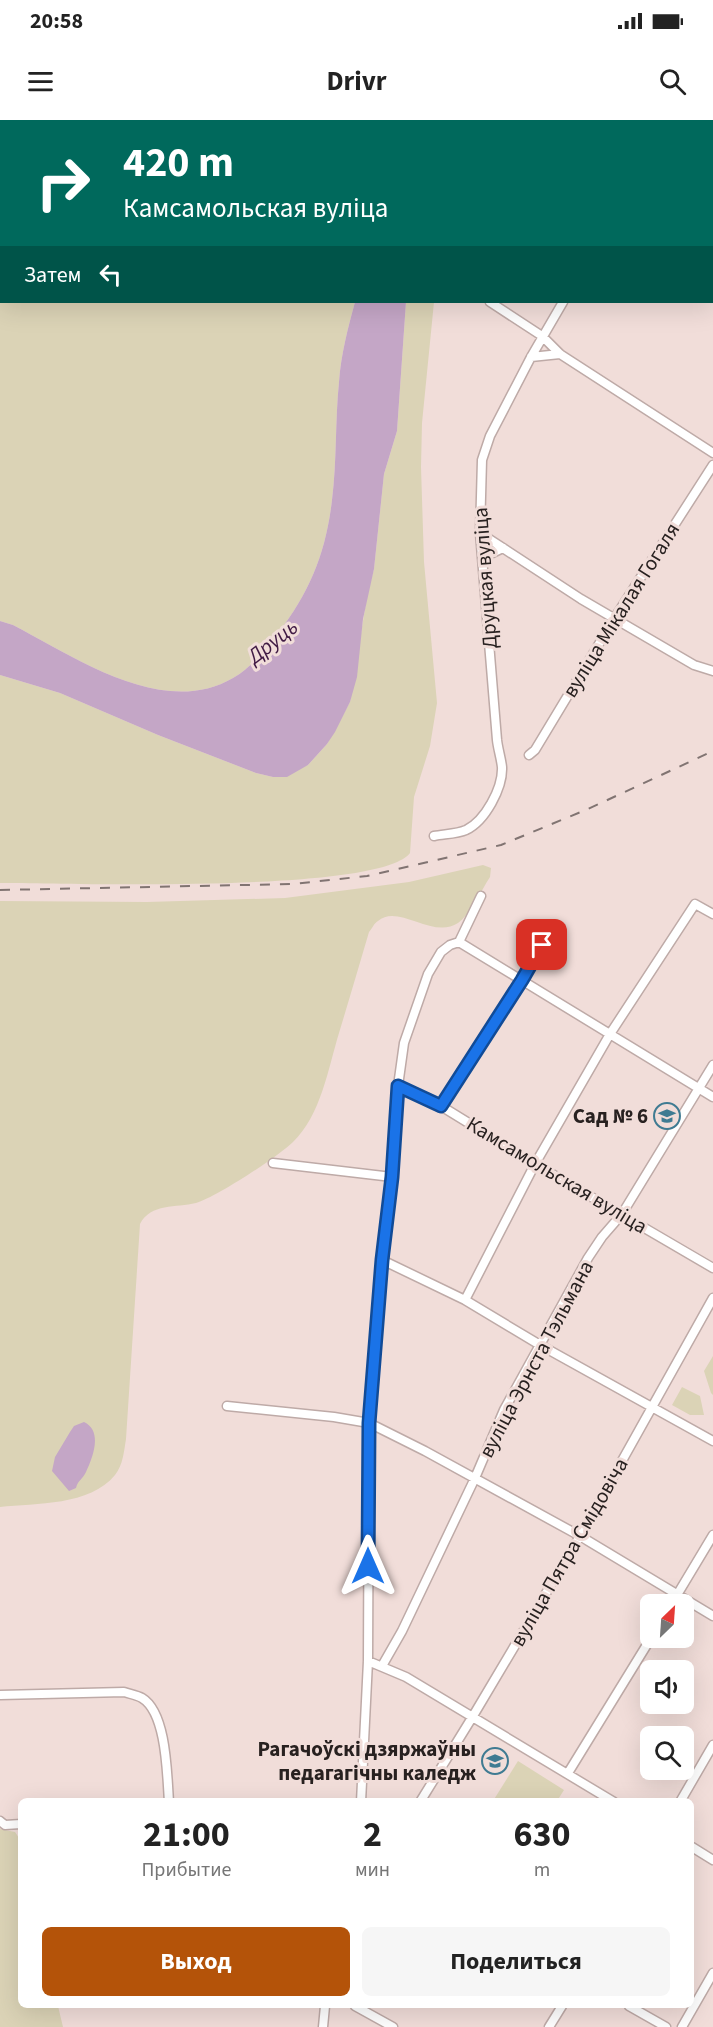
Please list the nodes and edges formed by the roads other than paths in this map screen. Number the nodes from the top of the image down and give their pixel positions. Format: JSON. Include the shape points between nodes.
{"nodes":[{"id":1,"x":492,"y":303,"type":"edge"},
{"id":2,"x":563,"y":303,"type":"edge"},
{"id":3,"x":542,"y":336,"type":"junction"},
{"id":4,"x":560,"y":354,"type":"junction"},
{"id":5,"x":531,"y":357,"type":"junction"},
{"id":6,"x":713,"y":453,"type":"edge"},
{"id":7,"x":713,"y":465,"type":"edge"},
{"id":8,"x":480,"y":533,"type":"junction"},
{"id":9,"x":503,"y":548,"type":"junction"},
{"id":10,"x":482,"y":558,"type":"junction"},
{"id":11,"x":614,"y":619,"type":"junction"},
{"id":12,"x":713,"y":672,"type":"edge"},
{"id":13,"x":529,"y":755,"type":"dead end"},
{"id":14,"x":434,"y":836,"type":"dead end"},
{"id":15,"x":481,"y":896,"type":"dead end"},
{"id":16,"x":713,"y":914,"type":"edge"},
{"id":17,"x":551,"y":928,"type":"dead end"},
{"id":18,"x":459,"y":942,"type":"junction"},
{"id":19,"x":522,"y":980,"type":"junction"},
{"id":20,"x":610,"y":1034,"type":"junction"},
{"id":21,"x":713,"y":1065,"type":"edge"},
{"id":22,"x":398,"y":1086,"type":"junction"},
{"id":23,"x":698,"y":1089,"type":"junction"},
{"id":24,"x":713,"y":1097,"type":"edge"},
{"id":25,"x":441,"y":1106,"type":"junction"},
{"id":26,"x":273,"y":1163,"type":"dead end"},
{"id":27,"x":535,"y":1164,"type":"junction"},
{"id":28,"x":392,"y":1177,"type":"junction"},
{"id":29,"x":622,"y":1214,"type":"junction"},
{"id":30,"x":382,"y":1260,"type":"junction"},
{"id":31,"x":713,"y":1268,"type":"edge"},
{"id":32,"x":713,"y":1298,"type":"edge"},
{"id":33,"x":465,"y":1300,"type":"junction"},
{"id":34,"x":540,"y":1345,"type":"junction"},
{"id":35,"x":227,"y":1406,"type":"dead end"},
{"id":36,"x":652,"y":1406,"type":"junction"},
{"id":37,"x":369,"y":1423,"type":"junction"},
{"id":38,"x":713,"y":1441,"type":"edge"},
{"id":39,"x":475,"y":1478,"type":"junction"},
{"id":40,"x":713,"y":1535,"type":"edge"},
{"id":41,"x":580,"y":1536,"type":"junction"},
{"id":42,"x":675,"y":1594,"type":"edge"},
{"id":43,"x":678,"y":1594,"type":"edge"},
{"id":44,"x":694,"y":1605,"type":"edge"},
{"id":45,"x":713,"y":1616,"type":"edge"},
{"id":46,"x":645,"y":1648,"type":"edge"},
{"id":47,"x":368,"y":1661,"type":"junction"},
{"id":48,"x":382,"y":1666,"type":"junction"},
{"id":49,"x":0,"y":1695,"type":"edge"},
{"id":50,"x":473,"y":1716,"type":"junction"},
{"id":51,"x":713,"y":1745,"type":"edge"},
{"id":52,"x":568,"y":1773,"type":"junction"},
{"id":53,"x":169,"y":1798,"type":"edge"},
{"id":54,"x":361,"y":1798,"type":"edge"},
{"id":55,"x":422,"y":1798,"type":"edge"},
{"id":56,"x":608,"y":1798,"type":"edge"},
{"id":57,"x":683,"y":1798,"type":"edge"},
{"id":58,"x":0,"y":1821,"type":"edge"},
{"id":59,"x":18,"y":1824,"type":"edge"},
{"id":60,"x":694,"y":1848,"type":"edge"},
{"id":61,"x":713,"y":1860,"type":"edge"},
{"id":62,"x":713,"y":1973,"type":"edge"},
{"id":63,"x":694,"y":2006,"type":"edge"},
{"id":64,"x":325,"y":2008,"type":"edge"},
{"id":65,"x":359,"y":2008,"type":"edge"},
{"id":66,"x":561,"y":2008,"type":"edge"},
{"id":67,"x":633,"y":2008,"type":"edge"},
{"id":68,"x":693,"y":2008,"type":"edge"},
{"id":69,"x":323,"y":2027,"type":"edge"},
{"id":70,"x":393,"y":2027,"type":"edge"},
{"id":71,"x":549,"y":2027,"type":"edge"},
{"id":72,"x":666,"y":2027,"type":"edge"},
{"id":73,"x":682,"y":2027,"type":"edge"}],
"edges":[{"from":1,"to":3,"type":"street"},
{"from":2,"to":3,"type":"street","name":"Друцкая вуліца"},
{"from":3,"to":4,"type":"street"},
{"from":3,"to":5,"type":"street","name":"Друцкая вуліца"},
{"from":4,"to":5,"type":"street"},
{"from":4,"to":6,"type":"street"},
{"from":5,"to":8,"type":"street","name":"Друцкая вуліца","via":[[490,436],[482,460]]},
{"from":7,"to":11,"type":"street","name":"вуліца Мікалая Гогаля"},
{"from":8,"to":9,"type":"street"},
{"from":8,"to":10,"type":"street","name":"Друцкая вуліца"},
{"from":9,"to":10,"type":"street"},
{"from":9,"to":11,"type":"street"},
{"from":10,"to":14,"type":"street","name":"Друцкая вуліца","via":[[502,769],[494,799],[481,818],[465,830]]},
{"from":11,"to":12,"type":"street"},
{"from":11,"to":13,"type":"street","name":"вуліца Мікалая Гогаля"},
{"from":15,"to":18,"type":"street"},
{"from":16,"to":20,"type":"street","via":[[695,904]]},
{"from":17,"to":19,"type":"street"},
{"from":18,"to":19,"type":"street"},
{"from":18,"to":22,"type":"street","via":[[441,952],[428,974],[404,1043]]},
{"from":19,"to":20,"type":"street"},
{"from":19,"to":25,"type":"street"},
{"from":20,"to":23,"type":"street"},
{"from":20,"to":27,"type":"street"},
{"from":21,"to":23,"type":"street","name":"вуліца Эрнста Тэльмана"},
{"from":22,"to":25,"type":"street","name":"Камсамольская вуліца"},
{"from":22,"to":28,"type":"street"},
{"from":23,"to":24,"type":"street"},
{"from":23,"to":29,"type":"street","name":"вуліца Эрнста Тэльмана"},
{"from":25,"to":27,"type":"street","name":"Камсамольская вуліца"},
{"from":26,"to":28,"type":"street"},
{"from":27,"to":29,"type":"street","name":"Камсамольская вуліца"},
{"from":27,"to":33,"type":"street"},
{"from":28,"to":30,"type":"street"},
{"from":29,"to":31,"type":"street","name":"Камсамольская вуліца"},
{"from":29,"to":34,"type":"street","name":"вуліца Эрнста Тэльмана","via":[[588,1258]]},
{"from":30,"to":33,"type":"street"},
{"from":30,"to":37,"type":"street"},
{"from":32,"to":36,"type":"street","name":"вуліца Пятра Смідовіча"},
{"from":33,"to":34,"type":"street"},
{"from":34,"to":36,"type":"street"},
{"from":34,"to":39,"type":"street","name":"вуліца Эрнста Тэльмана","via":[[504,1410]]},
{"from":35,"to":37,"type":"street"},
{"from":36,"to":38,"type":"street"},
{"from":36,"to":41,"type":"street","name":"вуліца Пятра Смідовіча"},
{"from":37,"to":39,"type":"street"},
{"from":37,"to":47,"type":"street"},
{"from":39,"to":41,"type":"street"},
{"from":39,"to":48,"type":"street","name":"вуліца Эрнста Тэльмана"},
{"from":40,"to":43,"type":"street"},
{"from":41,"to":42,"type":"street"},
{"from":41,"to":50,"type":"street","name":"вуліца Пятра Смідовіча"},
{"from":44,"to":45,"type":"street"},
{"from":46,"to":52,"type":"street"},
{"from":47,"to":48,"type":"street"},
{"from":47,"to":54,"type":"street"},
{"from":48,"to":50,"type":"street"},
{"from":49,"to":53,"type":"street","via":[[124,1692],[142,1698],[158,1718]]},
{"from":50,"to":52,"type":"street"},
{"from":50,"to":55,"type":"street","name":"вуліца Пятра Смідовіча"},
{"from":51,"to":57,"type":"street"},
{"from":52,"to":56,"type":"street"},
{"from":58,"to":59,"type":"street","via":[[5,1825]]},
{"from":60,"to":61,"type":"street"},
{"from":62,"to":63,"type":"street"},
{"from":64,"to":69,"type":"street"},
{"from":65,"to":70,"type":"street"},
{"from":66,"to":71,"type":"street"},
{"from":67,"to":72,"type":"street"},
{"from":68,"to":73,"type":"street"}]}
